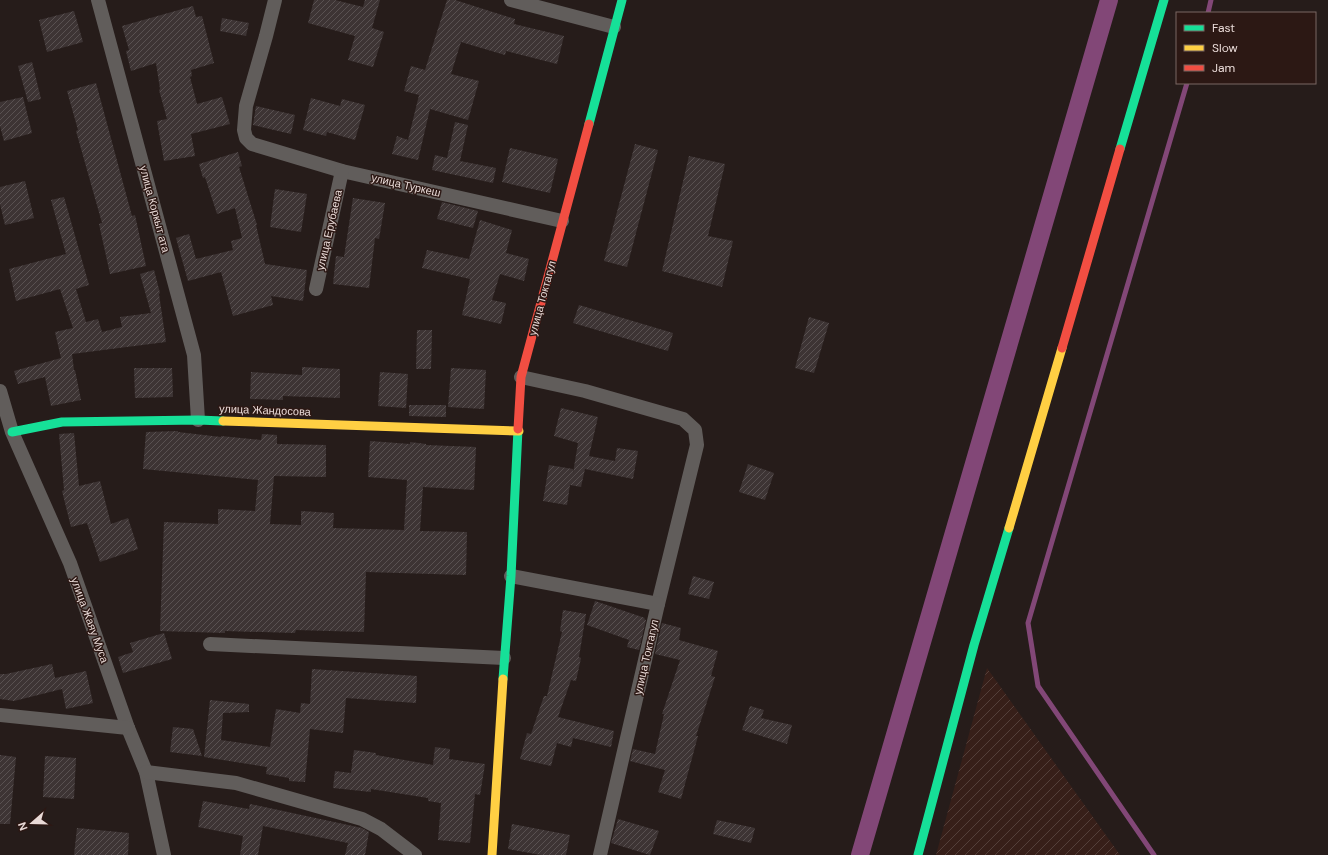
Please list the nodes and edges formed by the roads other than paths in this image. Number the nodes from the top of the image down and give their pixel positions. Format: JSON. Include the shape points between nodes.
{"nodes":[{"id":1,"x":98,"y":0,"type":"edge"},
{"id":2,"x":275,"y":0,"type":"edge"},
{"id":3,"x":511,"y":0,"type":"edge"},
{"id":4,"x":622,"y":0,"type":"edge"},
{"id":5,"x":1164,"y":0,"type":"edge"},
{"id":6,"x":614,"y":27,"type":"junction"},
{"id":7,"x":342,"y":171,"type":"junction"},
{"id":8,"x":562,"y":221,"type":"junction"},
{"id":9,"x":316,"y":289,"type":"dead end"},
{"id":10,"x":521,"y":377,"type":"junction"},
{"id":11,"x":0,"y":391,"type":"edge"},
{"id":12,"x":198,"y":420,"type":"junction"},
{"id":13,"x":519,"y":431,"type":"junction"},
{"id":14,"x":12,"y":432,"type":"junction"},
{"id":15,"x":511,"y":576,"type":"junction"},
{"id":16,"x":658,"y":604,"type":"junction"},
{"id":17,"x":210,"y":644,"type":"dead end"},
{"id":18,"x":504,"y":658,"type":"junction"},
{"id":19,"x":0,"y":715,"type":"edge"},
{"id":20,"x":128,"y":728,"type":"junction"},
{"id":21,"x":146,"y":772,"type":"junction"},
{"id":22,"x":164,"y":855,"type":"edge"},
{"id":23,"x":414,"y":855,"type":"edge"},
{"id":24,"x":492,"y":855,"type":"edge"},
{"id":25,"x":600,"y":855,"type":"edge"},
{"id":26,"x":918,"y":855,"type":"edge"}],
"edges":[{"from":1,"to":12,"type":"street","name":"улица Коркыт ата","via":[[194,355]]},
{"from":2,"to":7,"type":"street","name":"улица Туркеш","via":[[246,106],[246,138],[252,144]]},
{"from":3,"to":6,"type":"street"},
{"from":4,"to":6,"type":"street","name":"улица Токтагул"},
{"from":5,"to":26,"type":"street","via":[[974,645]]},
{"from":6,"to":8,"type":"street","name":"улица Токтагул"},
{"from":7,"to":8,"type":"street","name":"улица Туркеш"},
{"from":7,"to":9,"type":"street","name":"улица Ерубаева"},
{"from":8,"to":10,"type":"street","name":"улица Токтагул"},
{"from":10,"to":13,"type":"street","name":"улица Токтагул"},
{"from":10,"to":16,"type":"street","via":[[585,391],[683,419],[695,430],[697,445]]},
{"from":11,"to":14,"type":"street","name":"улица Жаяу Муса"},
{"from":12,"to":13,"type":"street","name":"улица Жандосова"},
{"from":12,"to":14,"type":"street","name":"улица Жандосова","via":[[62,422]]},
{"from":13,"to":15,"type":"street","name":"улица Токтагул"},
{"from":14,"to":20,"type":"street","name":"улица Жаяу Муса","via":[[70,563]]},
{"from":15,"to":16,"type":"street","name":"улица Токтагул"},
{"from":15,"to":18,"type":"street","name":"улица Токтагул"},
{"from":16,"to":25,"type":"street","name":"улица Токтагул"},
{"from":17,"to":18,"type":"street"},
{"from":18,"to":24,"type":"street","name":"улица Токтагул"},
{"from":19,"to":20,"type":"street"},
{"from":20,"to":21,"type":"street","name":"улица Жаяу Муса"},
{"from":21,"to":22,"type":"street","name":"улица Жаяу Муса"},
{"from":21,"to":23,"type":"street","via":[[236,783],[362,819],[381,829]]}]}
